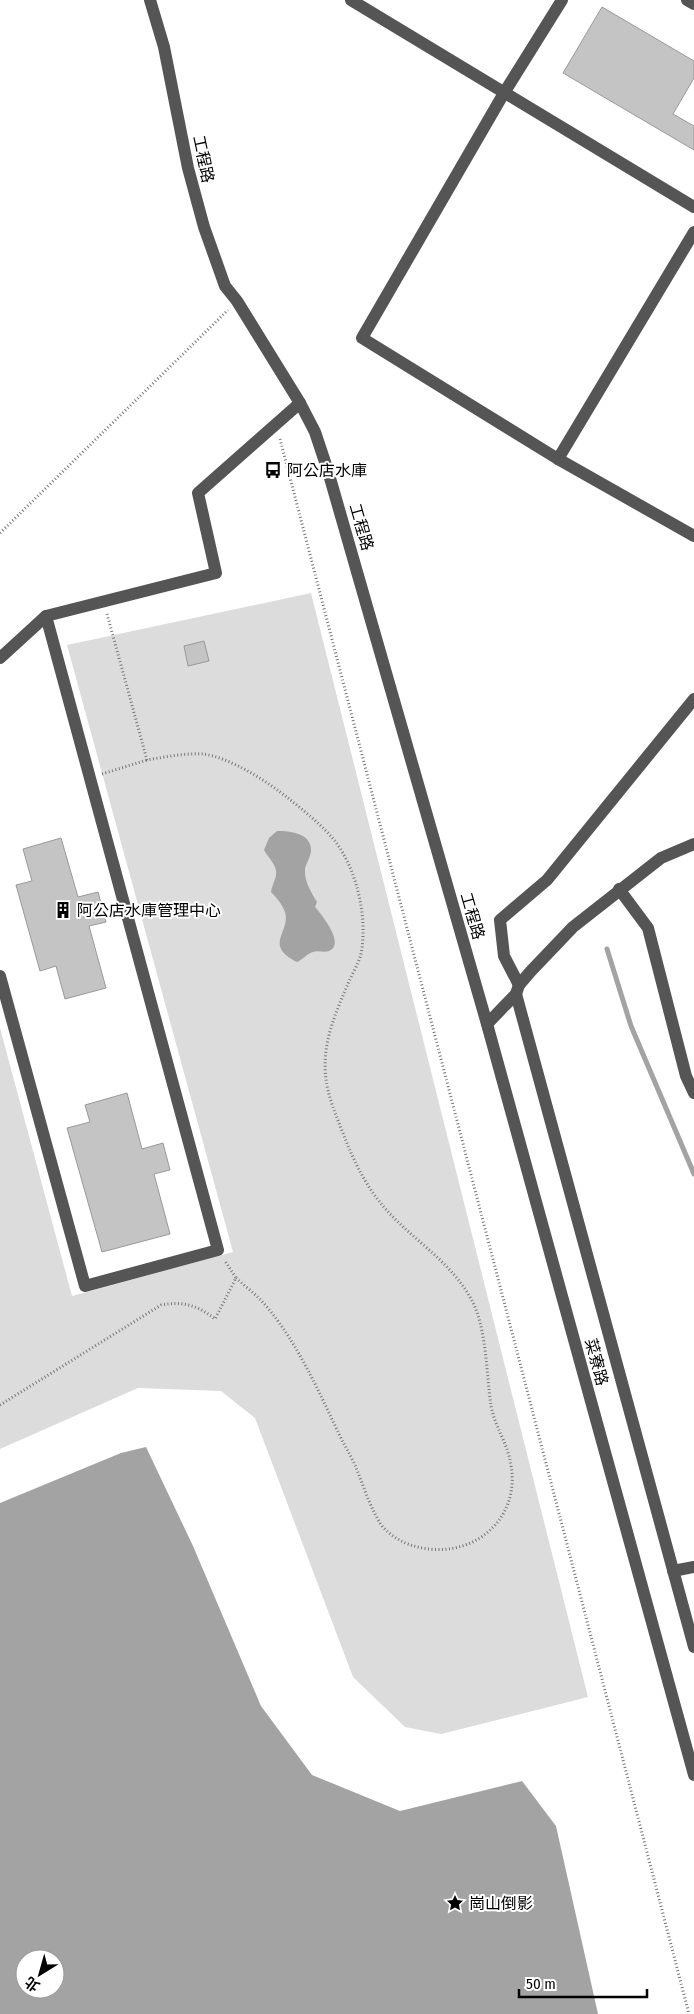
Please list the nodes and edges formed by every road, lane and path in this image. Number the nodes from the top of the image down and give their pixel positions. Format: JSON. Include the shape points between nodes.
{"nodes":[{"id":1,"x":150,"y":0,"type":"edge"},
{"id":2,"x":351,"y":0,"type":"edge"},
{"id":3,"x":562,"y":0,"type":"edge"},
{"id":4,"x":687,"y":0,"type":"edge"},
{"id":5,"x":694,"y":4,"type":"edge"},
{"id":6,"x":504,"y":93,"type":"junction"},
{"id":7,"x":694,"y":207,"type":"edge"},
{"id":8,"x":694,"y":232,"type":"edge"},
{"id":9,"x":237,"y":301,"type":"junction"},
{"id":10,"x":300,"y":403,"type":"junction"},
{"id":11,"x":276,"y":423,"type":"junction"},
{"id":12,"x":558,"y":459,"type":"junction"},
{"id":13,"x":0,"y":533,"type":"edge"},
{"id":14,"x":694,"y":536,"type":"edge"},
{"id":15,"x":104,"y":602,"type":"junction"},
{"id":16,"x":46,"y":616,"type":"junction"},
{"id":17,"x":0,"y":658,"type":"edge"},
{"id":18,"x":694,"y":700,"type":"edge"},
{"id":19,"x":146,"y":760,"type":"junction"},
{"id":20,"x":89,"y":777,"type":"junction"},
{"id":21,"x":694,"y":844,"type":"edge"},
{"id":22,"x":619,"y":889,"type":"junction"},
{"id":23,"x":0,"y":976,"type":"edge"},
{"id":24,"x":517,"y":990,"type":"junction"},
{"id":25,"x":487,"y":1024,"type":"junction"},
{"id":26,"x":694,"y":1092,"type":"edge"},
{"id":27,"x":218,"y":1250,"type":"junction"},
{"id":28,"x":236,"y":1278,"type":"junction"},
{"id":29,"x":0,"y":1405,"type":"edge"},
{"id":30,"x":694,"y":1567,"type":"edge"},
{"id":31,"x":673,"y":1571,"type":"junction"},
{"id":32,"x":694,"y":1647,"type":"edge"},
{"id":33,"x":694,"y":1775,"type":"edge"},
{"id":34,"x":689,"y":2014,"type":"edge"}],
"edges":[{"from":1,"to":9,"type":"street","name":"工程路","via":[[164,47],[188,168],[204,227],[225,286]]},
{"from":2,"to":6,"type":"street"},
{"from":3,"to":6,"type":"street"},
{"from":4,"to":5,"type":"street"},
{"from":6,"to":7,"type":"street"},
{"from":6,"to":12,"type":"street","via":[[362,338]]},
{"from":8,"to":12,"type":"street"},
{"from":9,"to":10,"type":"street","name":"工程路"},
{"from":9,"to":13,"type":"path"},
{"from":10,"to":11,"type":"street"},
{"from":10,"to":25,"type":"street","name":"工程路","via":[[315,432],[328,471]]},
{"from":11,"to":15,"type":"street","via":[[198,493],[216,573]]},
{"from":11,"to":34,"type":"path"},
{"from":12,"to":14,"type":"street"},
{"from":15,"to":16,"type":"street"},
{"from":15,"to":19,"type":"path"},
{"from":16,"to":17,"type":"street"},
{"from":16,"to":20,"type":"street"},
{"from":18,"to":24,"type":"street","via":[[547,880],[500,920],[504,956]]},
{"from":19,"to":20,"type":"path"},
{"from":19,"to":28,"type":"path","via":[[205,754],[244,768],[305,812],[335,841],[347,862],[364,922],[360,956],[329,1030],[323,1068],[331,1102],[360,1174],[380,1202],[470,1295],[478,1313],[493,1418],[506,1444],[511,1464],[511,1501],[502,1518],[471,1544],[450,1549],[412,1546],[381,1526],[354,1462],[297,1350],[264,1303]]},
{"from":20,"to":27,"type":"street"},
{"from":21,"to":22,"type":"street","via":[[660,858]]},
{"from":22,"to":24,"type":"street","via":[[573,927],[530,971]]},
{"from":22,"to":26,"type":"street","via":[[648,928],[686,1076]]},
{"from":23,"to":27,"type":"street","via":[[85,1286]]},
{"from":24,"to":25,"type":"street"},
{"from":24,"to":31,"type":"street"},
{"from":25,"to":33,"type":"street","name":"菜寮路"},
{"from":27,"to":28,"type":"path"},
{"from":28,"to":29,"type":"path","via":[[215,1319],[197,1308],[177,1302],[160,1305]]},
{"from":30,"to":31,"type":"street"},
{"from":31,"to":32,"type":"street"}]}
